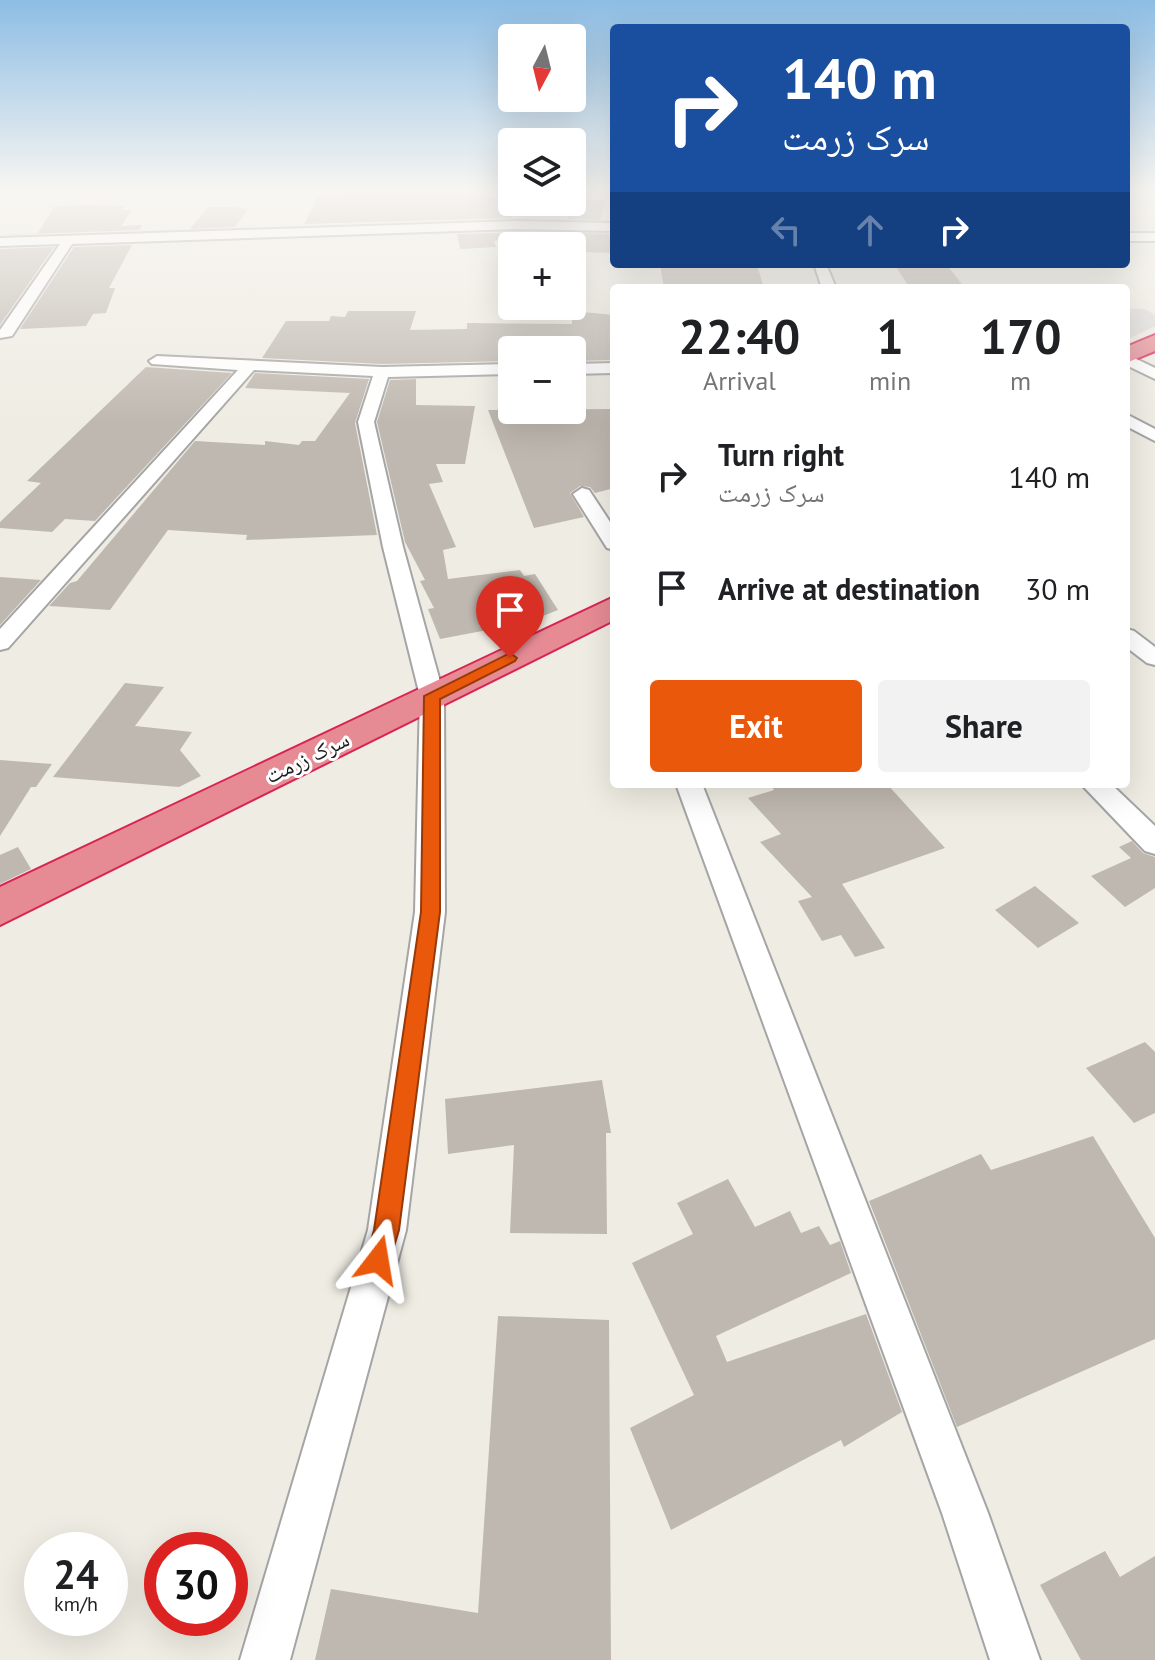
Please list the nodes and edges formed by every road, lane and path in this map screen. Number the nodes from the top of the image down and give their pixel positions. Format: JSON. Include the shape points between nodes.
{"nodes":[{"id":1,"x":50,"y":268,"type":"edge"},
{"id":2,"x":0,"y":334,"type":"edge"},
{"id":3,"x":1155,"y":342,"type":"edge"},
{"id":4,"x":1130,"y":356,"type":"edge"},
{"id":5,"x":1130,"y":360,"type":"edge"},
{"id":6,"x":157,"y":361,"type":"dead end"},
{"id":7,"x":249,"y":367,"type":"junction"},
{"id":8,"x":610,"y":368,"type":"edge"},
{"id":9,"x":498,"y":369,"type":"edge"},
{"id":10,"x":586,"y":369,"type":"edge"},
{"id":11,"x":382,"y":372,"type":"junction"},
{"id":12,"x":1155,"y":374,"type":"edge"},
{"id":13,"x":1130,"y":421,"type":"edge"},
{"id":14,"x":1155,"y":436,"type":"edge"},
{"id":15,"x":582,"y":494,"type":"dead end"},
{"id":16,"x":610,"y":538,"type":"edge"},
{"id":17,"x":610,"y":609,"type":"edge"},
{"id":18,"x":1130,"y":639,"type":"edge"},
{"id":19,"x":0,"y":643,"type":"edge"},
{"id":20,"x":1155,"y":658,"type":"edge"},
{"id":21,"x":432,"y":696,"type":"junction"},
{"id":22,"x":691,"y":788,"type":"edge"},
{"id":23,"x":1098,"y":788,"type":"edge"},
{"id":24,"x":1155,"y":843,"type":"edge"},
{"id":25,"x":0,"y":907,"type":"edge"},
{"id":26,"x":265,"y":1660,"type":"edge"},
{"id":27,"x":1015,"y":1660,"type":"edge"}],
"edges":[{"from":1,"to":2,"type":"street","via":[[7,333]]},
{"from":3,"to":4,"type":"highway"},
{"from":5,"to":12,"type":"street"},
{"from":6,"to":7,"type":"street"},
{"from":7,"to":11,"type":"street"},
{"from":7,"to":19,"type":"street"},
{"from":8,"to":10,"type":"street"},
{"from":9,"to":11,"type":"street"},
{"from":11,"to":21,"type":"street","via":[[366,422]]},
{"from":13,"to":14,"type":"street"},
{"from":15,"to":16,"type":"street"},
{"from":17,"to":21,"type":"highway","name":"سرک زرمت"},
{"from":18,"to":20,"type":"street"},
{"from":21,"to":25,"type":"highway","name":"سرک زرمت"},
{"from":21,"to":26,"type":"street","via":[[430,912],[387,1230]]},
{"from":22,"to":27,"type":"street","via":[[965,1513]]},
{"from":23,"to":24,"type":"street"}]}
